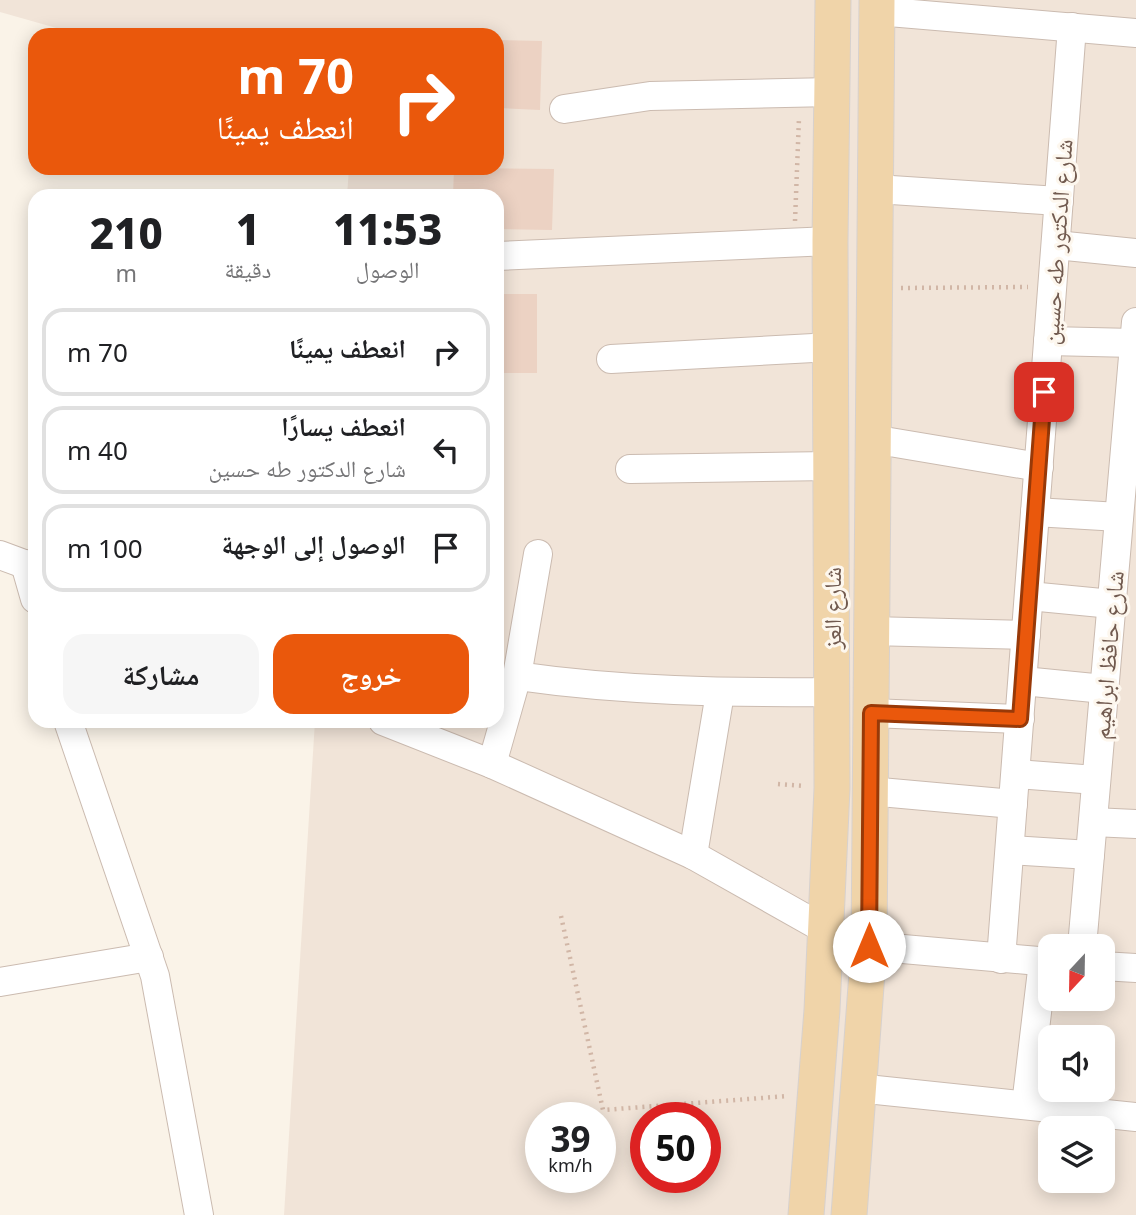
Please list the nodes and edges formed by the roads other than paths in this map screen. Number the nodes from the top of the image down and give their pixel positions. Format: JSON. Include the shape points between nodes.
{"nodes":[{"id":1,"x":833,"y":0,"type":"edge"},
{"id":2,"x":877,"y":5,"type":"edge"},
{"id":3,"x":977,"y":9,"type":"edge"},
{"id":4,"x":1072,"y":27,"type":"junction"},
{"id":5,"x":1136,"y":33,"type":"edge"},
{"id":6,"x":816,"y":93,"type":"junction"},
{"id":7,"x":564,"y":109,"type":"dead end"},
{"id":8,"x":876,"y":189,"type":"junction"},
{"id":9,"x":1059,"y":201,"type":"junction"},
{"id":10,"x":830,"y":241,"type":"junction"},
{"id":11,"x":1056,"y":245,"type":"junction"},
{"id":12,"x":1136,"y":253,"type":"edge"},
{"id":13,"x":504,"y":256,"type":"edge"},
{"id":14,"x":875,"y":288,"type":"junction"},
{"id":15,"x":832,"y":293,"type":"junction"},
{"id":16,"x":1135,"y":332,"type":"edge"},
{"id":17,"x":1048,"y":341,"type":"junction"},
{"id":18,"x":832,"y":347,"type":"junction"},
{"id":19,"x":611,"y":359,"type":"dead end"},
{"id":20,"x":872,"y":439,"type":"junction"},
{"id":21,"x":830,"y":466,"type":"junction"},
{"id":22,"x":1039,"y":467,"type":"junction"},
{"id":23,"x":630,"y":469,"type":"dead end"},
{"id":24,"x":1125,"y":503,"type":"edge"},
{"id":25,"x":1035,"y":512,"type":"junction"},
{"id":26,"x":538,"y":554,"type":"dead end"},
{"id":27,"x":1126,"y":554,"type":"edge"},
{"id":28,"x":20,"y":562,"type":"edge"},
{"id":29,"x":28,"y":582,"type":"edge"},
{"id":30,"x":1029,"y":596,"type":"junction"},
{"id":31,"x":1112,"y":604,"type":"junction"},
{"id":32,"x":870,"y":631,"type":"junction"},
{"id":33,"x":1026,"y":635,"type":"junction"},
{"id":34,"x":517,"y":676,"type":"junction"},
{"id":35,"x":1023,"y":681,"type":"junction"},
{"id":36,"x":1104,"y":690,"type":"junction"},
{"id":37,"x":832,"y":692,"type":"junction"},
{"id":38,"x":720,"y":693,"type":"junction"},
{"id":39,"x":871,"y":713,"type":"junction"},
{"id":40,"x":1020,"y":719,"type":"junction"},
{"id":41,"x":504,"y":722,"type":"edge"},
{"id":42,"x":70,"y":728,"type":"edge"},
{"id":43,"x":401,"y":728,"type":"edge"},
{"id":44,"x":502,"y":728,"type":"edge"},
{"id":45,"x":492,"y":764,"type":"junction"},
{"id":46,"x":1016,"y":774,"type":"junction"},
{"id":47,"x":1096,"y":780,"type":"junction"},
{"id":48,"x":869,"y":791,"type":"junction"},
{"id":49,"x":1013,"y":804,"type":"junction"},
{"id":50,"x":1093,"y":822,"type":"junction"},
{"id":51,"x":1136,"y":824,"type":"edge"},
{"id":52,"x":1010,"y":850,"type":"junction"},
{"id":53,"x":693,"y":855,"type":"junction"},
{"id":54,"x":1090,"y":855,"type":"junction"},
{"id":55,"x":826,"y":930,"type":"junction"},
{"id":56,"x":1083,"y":934,"type":"edge"},
{"id":57,"x":869,"y":946,"type":"junction"},
{"id":58,"x":149,"y":957,"type":"junction"},
{"id":59,"x":1001,"y":959,"type":"junction"},
{"id":60,"x":1038,"y":961,"type":"edge"},
{"id":61,"x":1115,"y":967,"type":"edge"},
{"id":62,"x":1136,"y":968,"type":"edge"},
{"id":63,"x":0,"y":982,"type":"edge"},
{"id":64,"x":1039,"y":1012,"type":"edge"},
{"id":65,"x":857,"y":1088,"type":"junction"},
{"id":66,"x":1026,"y":1105,"type":"junction"},
{"id":67,"x":1136,"y":1117,"type":"edge"},
{"id":68,"x":200,"y":1215,"type":"edge"},
{"id":69,"x":806,"y":1215,"type":"edge"},
{"id":70,"x":849,"y":1215,"type":"edge"}],
"edges":[{"from":1,"to":6,"type":"main road","name":"شارع العز"},
{"from":2,"to":3,"type":"street"},
{"from":2,"to":8,"type":"main road","name":"شارع العز"},
{"from":3,"to":4,"type":"street"},
{"from":4,"to":5,"type":"street"},
{"from":4,"to":9,"type":"street","name":"شارع الدكتور طه حسين"},
{"from":6,"to":7,"type":"street","via":[[650,96]]},
{"from":6,"to":10,"type":"main road","name":"شارع العز"},
{"from":8,"to":9,"type":"street"},
{"from":8,"to":14,"type":"main road","name":"شارع العز"},
{"from":9,"to":11,"type":"street","name":"شارع الدكتور طه حسين"},
{"from":10,"to":13,"type":"street"},
{"from":10,"to":15,"type":"main road","name":"شارع العز"},
{"from":11,"to":12,"type":"street"},
{"from":11,"to":17,"type":"street","name":"شارع الدكتور طه حسين"},
{"from":14,"to":15,"type":"main road"},
{"from":14,"to":20,"type":"main road","name":"شارع العز"},
{"from":15,"to":18,"type":"main road","name":"شارع العز"},
{"from":16,"to":17,"type":"street"},
{"from":16,"to":24,"type":"street","name":"شارع حافظ ابراهيم"},
{"from":17,"to":22,"type":"street","name":"شارع الدكتور طه حسين"},
{"from":18,"to":19,"type":"street"},
{"from":18,"to":21,"type":"main road","name":"شارع العز"},
{"from":20,"to":22,"type":"street"},
{"from":20,"to":32,"type":"main road","name":"شارع العز"},
{"from":21,"to":23,"type":"street"},
{"from":21,"to":37,"type":"main road","name":"شارع العز"},
{"from":22,"to":25,"type":"street","name":"شارع الدكتور طه حسين"},
{"from":24,"to":25,"type":"street"},
{"from":24,"to":27,"type":"street","name":"شارع حافظ ابراهيم"},
{"from":25,"to":30,"type":"street","name":"شارع الدكتور طه حسين"},
{"from":26,"to":34,"type":"street"},
{"from":27,"to":31,"type":"street","name":"شارع حافظ ابراهيم"},
{"from":28,"to":29,"type":"street"},
{"from":30,"to":31,"type":"street"},
{"from":30,"to":33,"type":"street","name":"شارع الدكتور طه حسين"},
{"from":31,"to":36,"type":"street","name":"شارع حافظ ابراهيم"},
{"from":32,"to":33,"type":"street"},
{"from":32,"to":39,"type":"main road","name":"شارع العز"},
{"from":33,"to":35,"type":"street","name":"شارع الدكتور طه حسين"},
{"from":34,"to":38,"type":"street","via":[[590,686]]},
{"from":34,"to":41,"type":"street"},
{"from":35,"to":36,"type":"street"},
{"from":35,"to":40,"type":"street","name":"شارع الدكتور طه حسين"},
{"from":36,"to":47,"type":"street","name":"شارع حافظ ابراهيم"},
{"from":37,"to":38,"type":"street"},
{"from":37,"to":55,"type":"main road","name":"شارع العز"},
{"from":38,"to":53,"type":"street"},
{"from":39,"to":40,"type":"street"},
{"from":39,"to":48,"type":"main road","name":"شارع العز"},
{"from":40,"to":46,"type":"street","name":"شارع الدكتور طه حسين"},
{"from":42,"to":58,"type":"street"},
{"from":43,"to":45,"type":"street"},
{"from":44,"to":45,"type":"street"},
{"from":45,"to":53,"type":"street"},
{"from":46,"to":47,"type":"street"},
{"from":46,"to":49,"type":"street","name":"شارع الدكتور طه حسين"},
{"from":47,"to":50,"type":"street","name":"شارع حافظ ابراهيم"},
{"from":48,"to":49,"type":"street"},
{"from":48,"to":57,"type":"main road","name":"شارع العز"},
{"from":49,"to":52,"type":"street","name":"شارع الدكتور طه حسين"},
{"from":50,"to":51,"type":"street"},
{"from":50,"to":54,"type":"street","name":"شارع حافظ ابراهيم"},
{"from":52,"to":54,"type":"street"},
{"from":52,"to":59,"type":"street","name":"شارع الدكتور طه حسين"},
{"from":53,"to":55,"type":"street"},
{"from":54,"to":56,"type":"street","name":"شارع حافظ ابراهيم"},
{"from":55,"to":57,"type":"street"},
{"from":55,"to":69,"type":"main road","name":"شارع العز"},
{"from":57,"to":59,"type":"street"},
{"from":57,"to":65,"type":"main road","name":"شارع العز"},
{"from":58,"to":63,"type":"street"},
{"from":58,"to":68,"type":"street"},
{"from":59,"to":60,"type":"street"},
{"from":61,"to":62,"type":"street"},
{"from":64,"to":66,"type":"street"},
{"from":65,"to":66,"type":"street"},
{"from":65,"to":70,"type":"main road","name":"شارع العز"},
{"from":66,"to":67,"type":"street"}]}
